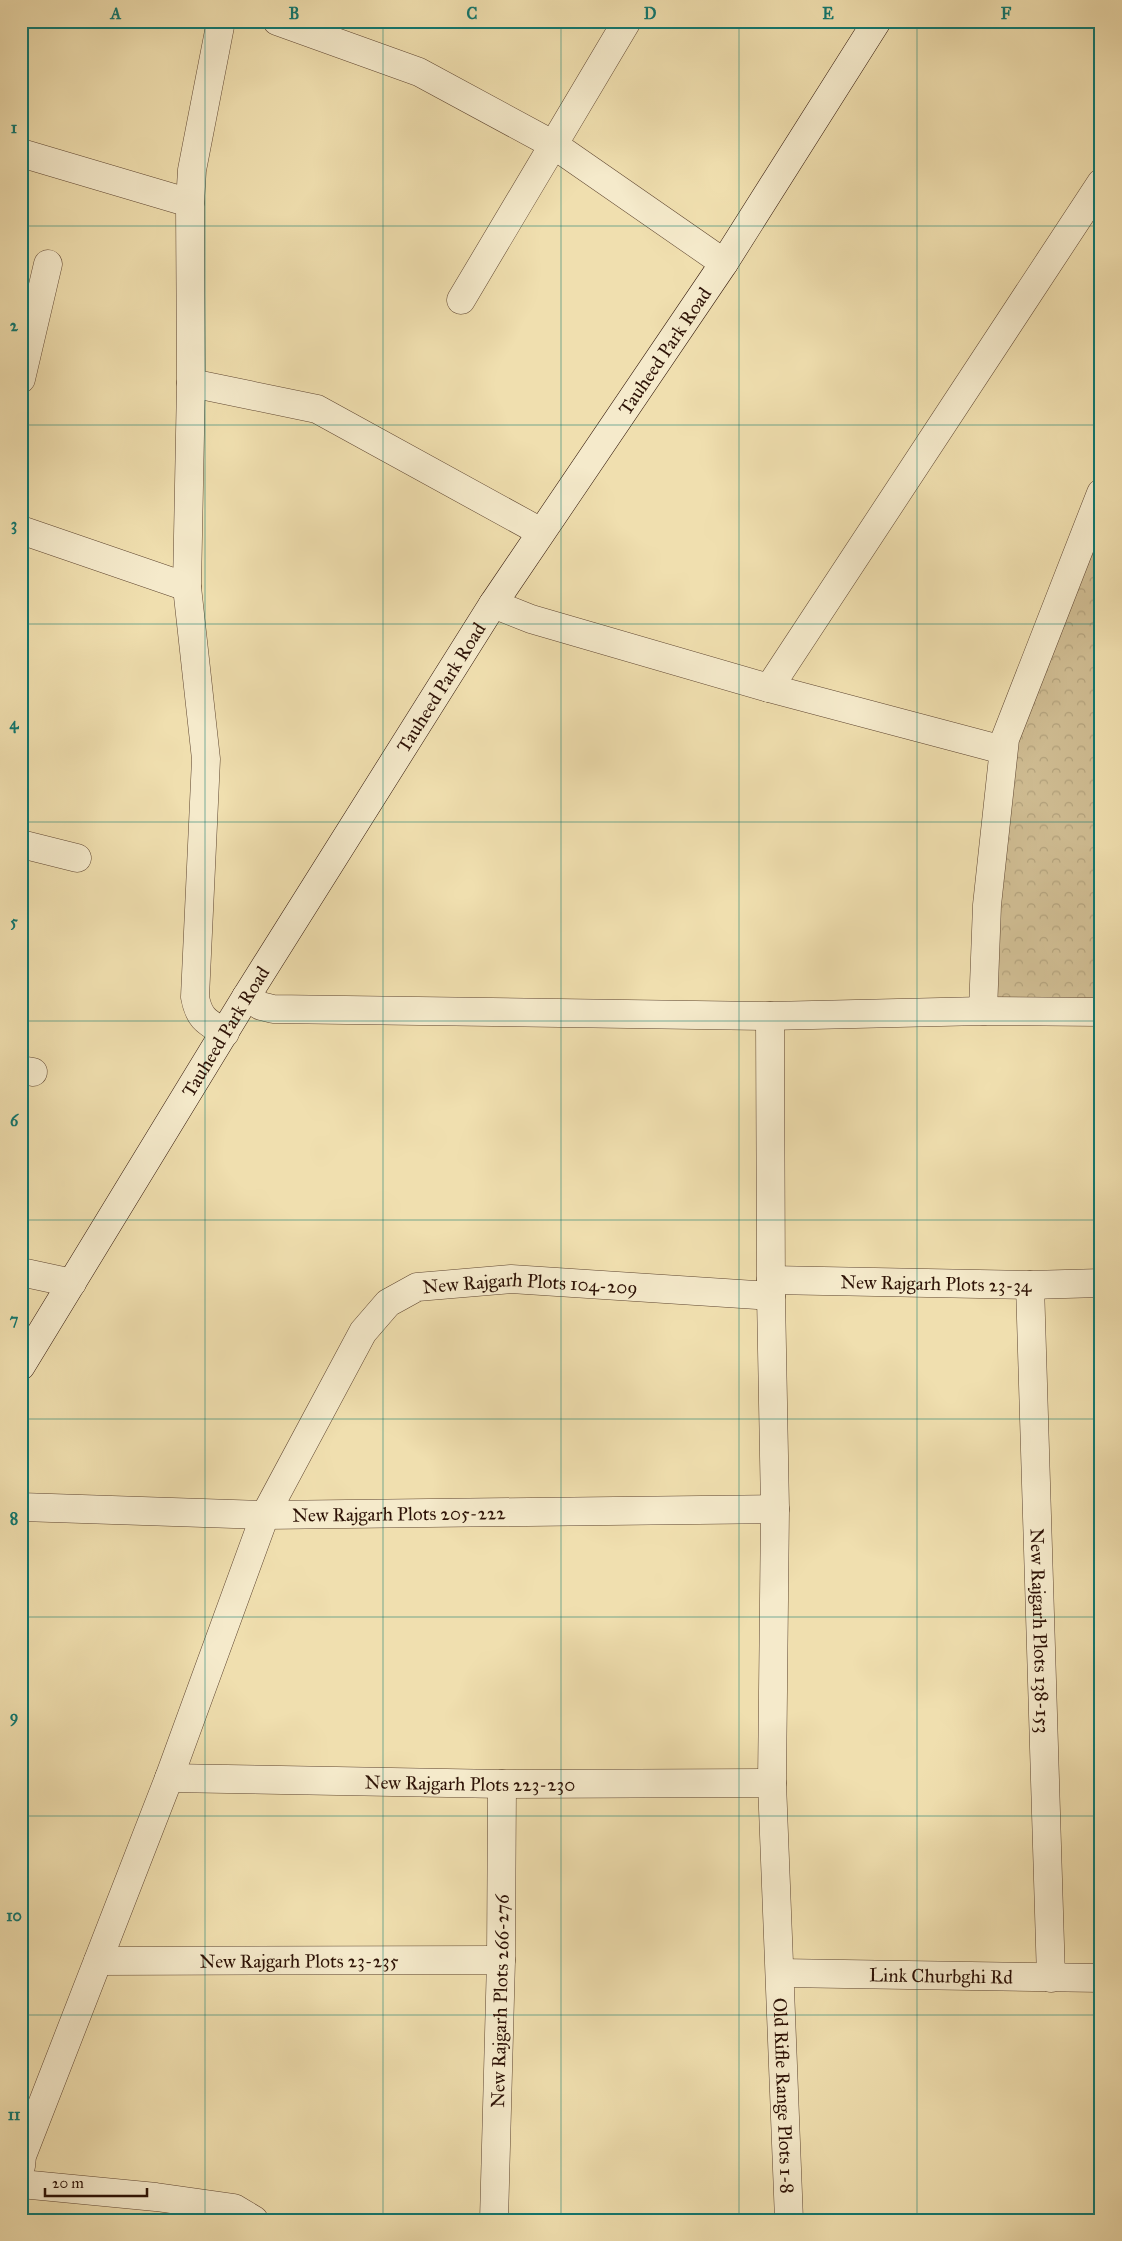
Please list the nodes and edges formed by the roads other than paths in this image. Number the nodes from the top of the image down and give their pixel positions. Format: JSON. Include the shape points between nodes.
{"nodes":[{"id":1,"x":221,"y":21,"type":"edge"},
{"id":2,"x":277,"y":21,"type":"edge"},
{"id":3,"x":627,"y":21,"type":"edge"},
{"id":4,"x":876,"y":21,"type":"edge"},
{"id":5,"x":554,"y":145,"type":"junction"},
{"id":6,"x":21,"y":153,"type":"edge"},
{"id":7,"x":1101,"y":183,"type":"edge"},
{"id":8,"x":190,"y":203,"type":"junction"},
{"id":9,"x":724,"y":263,"type":"junction"},
{"id":10,"x":48,"y":264,"type":"dead end"},
{"id":11,"x":461,"y":300,"type":"dead end"},
{"id":12,"x":21,"y":379,"type":"edge"},
{"id":13,"x":191,"y":383,"type":"junction"},
{"id":14,"x":1101,"y":493,"type":"edge"},
{"id":15,"x":21,"y":530,"type":"edge"},
{"id":16,"x":541,"y":532,"type":"junction"},
{"id":17,"x":187,"y":587,"type":"junction"},
{"id":18,"x":493,"y":604,"type":"junction"},
{"id":19,"x":769,"y":688,"type":"junction"},
{"id":20,"x":1004,"y":750,"type":"junction"},
{"id":21,"x":21,"y":844,"type":"edge"},
{"id":22,"x":77,"y":858,"type":"dead end"},
{"id":23,"x":246,"y":998,"type":"junction"},
{"id":24,"x":984,"y":1011,"type":"junction"},
{"id":25,"x":1101,"y":1012,"type":"edge"},
{"id":26,"x":770,"y":1016,"type":"junction"},
{"id":27,"x":225,"y":1032,"type":"junction"},
{"id":28,"x":21,"y":1272,"type":"edge"},
{"id":29,"x":72,"y":1283,"type":"junction"},
{"id":30,"x":1101,"y":1283,"type":"edge"},
{"id":31,"x":1030,"y":1284,"type":"junction"},
{"id":32,"x":771,"y":1288,"type":"junction"},
{"id":33,"x":21,"y":1366,"type":"edge"},
{"id":34,"x":21,"y":1507,"type":"edge"},
{"id":35,"x":775,"y":1509,"type":"junction"},
{"id":36,"x":265,"y":1515,"type":"junction"},
{"id":37,"x":169,"y":1778,"type":"junction"},
{"id":38,"x":772,"y":1783,"type":"junction"},
{"id":39,"x":502,"y":1784,"type":"junction"},
{"id":40,"x":501,"y":1960,"type":"junction"},
{"id":41,"x":98,"y":1961,"type":"junction"},
{"id":42,"x":780,"y":1972,"type":"junction"},
{"id":43,"x":1051,"y":1978,"type":"junction"},
{"id":44,"x":1101,"y":1978,"type":"edge"},
{"id":45,"x":21,"y":2166,"type":"edge"},
{"id":46,"x":21,"y":2184,"type":"edge"},
{"id":47,"x":254,"y":2220,"type":"edge"},
{"id":48,"x":494,"y":2220,"type":"edge"},
{"id":49,"x":789,"y":2220,"type":"edge"}],
"edges":[{"from":1,"to":8,"type":"street","via":[[192,170]]},
{"from":2,"to":5,"type":"street","via":[[419,72]]},
{"from":3,"to":5,"type":"street"},
{"from":4,"to":9,"type":"street","name":"Tauheed Park Road","via":[[871,34]]},
{"from":5,"to":9,"type":"street"},
{"from":5,"to":11,"type":"street"},
{"from":6,"to":8,"type":"street"},
{"from":7,"to":19,"type":"street"},
{"from":8,"to":13,"type":"street"},
{"from":9,"to":16,"type":"street","name":"Tauheed Park Road"},
{"from":10,"to":12,"type":"street"},
{"from":13,"to":16,"type":"street","via":[[317,409]]},
{"from":13,"to":17,"type":"street"},
{"from":14,"to":20,"type":"street","via":[[1005,739]]},
{"from":15,"to":17,"type":"street"},
{"from":16,"to":18,"type":"street","name":"Tauheed Park Road"},
{"from":17,"to":27,"type":"street","via":[[206,759],[195,997],[198,1011],[206,1021]]},
{"from":18,"to":19,"type":"street","via":[[530,619]]},
{"from":18,"to":23,"type":"street","name":"Tauheed Park Road"},
{"from":19,"to":20,"type":"street"},
{"from":20,"to":24,"type":"street","via":[[986,905]]},
{"from":21,"to":22,"type":"street"},
{"from":23,"to":26,"type":"street","via":[[273,1009]]},
{"from":23,"to":27,"type":"street","name":"Tauheed Park Road"},
{"from":24,"to":25,"type":"street"},
{"from":24,"to":26,"type":"street"},
{"from":26,"to":32,"type":"street","name":"Old Rifle Range Plots 1-8"},
{"from":27,"to":29,"type":"street","name":"Tauheed Park Road"},
{"from":28,"to":29,"type":"street"},
{"from":29,"to":33,"type":"street","name":"Tauheed Park Road"},
{"from":30,"to":31,"type":"street","name":"New Rajgarh Plots 23-34"},
{"from":31,"to":32,"type":"street","name":"New Rajgarh Plots 23-34"},
{"from":31,"to":43,"type":"street","name":"New Rajgarh Plots 138-153"},
{"from":32,"to":35,"type":"street","name":"Old Rifle Range Plots 1-8"},
{"from":32,"to":36,"type":"street","name":"New Rajgarh Plots 104-209","via":[[512,1278],[417,1287],[388,1303],[363,1332]]},
{"from":34,"to":36,"type":"street","name":"New Rajgarh Plots 205-222"},
{"from":35,"to":36,"type":"street","name":"New Rajgarh Plots 205-222"},
{"from":35,"to":38,"type":"street","name":"Old Rifle Range Plots 1-8"},
{"from":36,"to":37,"type":"street","name":"New Rajgarh Plots 104-209"},
{"from":37,"to":39,"type":"street","name":"New Rajgarh Plots 223-230"},
{"from":37,"to":41,"type":"street","name":"New Rajgarh Plots 104-209"},
{"from":38,"to":39,"type":"street","name":"New Rajgarh Plots 223-230"},
{"from":38,"to":42,"type":"street","name":"Old Rifle Range Plots 1-8"},
{"from":39,"to":40,"type":"street","name":"New Rajgarh Plots 266-276"},
{"from":40,"to":41,"type":"street","name":"New Rajgarh Plots 23-235"},
{"from":40,"to":48,"type":"street","name":"New Rajgarh Plots 266-276"},
{"from":41,"to":45,"type":"street","name":"New Rajgarh Plots 104-209","via":[[22,2156]]},
{"from":42,"to":43,"type":"street","name":"Link Churbghi Rd"},
{"from":42,"to":49,"type":"street","name":"Old Rifle Range Plots 1-8"},
{"from":43,"to":44,"type":"street","name":"Link Churbghi Rd"},
{"from":46,"to":47,"type":"street","via":[[234,2208]]}]}
